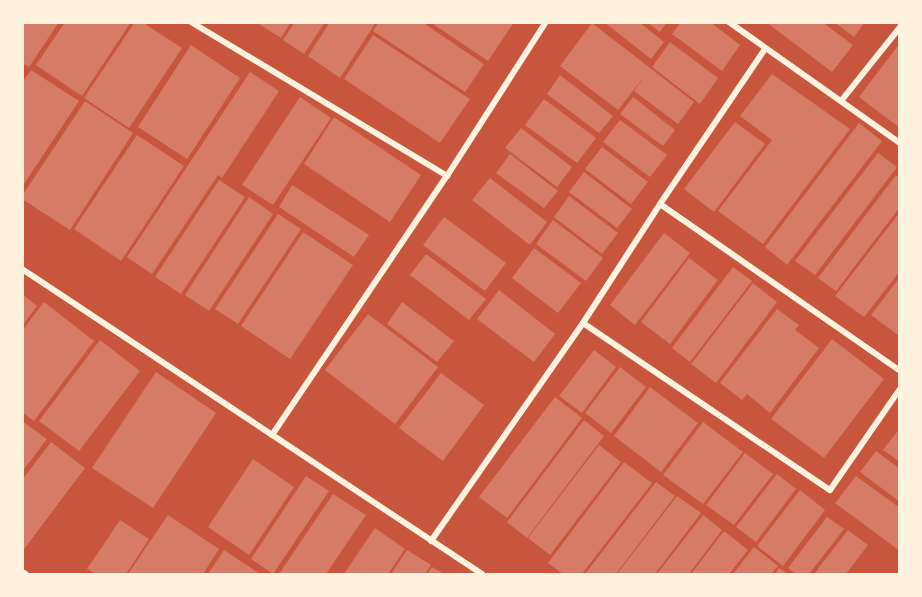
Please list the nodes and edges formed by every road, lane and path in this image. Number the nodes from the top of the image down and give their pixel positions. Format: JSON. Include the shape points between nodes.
{"nodes":[{"id":1,"x":191,"y":22,"type":"edge"},
{"id":2,"x":546,"y":22,"type":"edge"},
{"id":3,"x":729,"y":22,"type":"edge"},
{"id":4,"x":900,"y":27,"type":"edge"},
{"id":5,"x":765,"y":49,"type":"junction"},
{"id":6,"x":841,"y":101,"type":"junction"},
{"id":7,"x":900,"y":143,"type":"edge"},
{"id":8,"x":447,"y":176,"type":"junction"},
{"id":9,"x":660,"y":204,"type":"junction"},
{"id":10,"x":22,"y":269,"type":"edge"},
{"id":11,"x":583,"y":323,"type":"junction"},
{"id":12,"x":900,"y":371,"type":"edge"},
{"id":13,"x":900,"y":389,"type":"edge"},
{"id":14,"x":273,"y":435,"type":"junction"},
{"id":15,"x":431,"y":541,"type":"junction"},
{"id":16,"x":22,"y":572,"type":"edge"},
{"id":17,"x":26,"y":574,"type":"edge"},
{"id":18,"x":482,"y":574,"type":"edge"}],
"edges":[{"from":1,"to":8,"type":"street"},
{"from":2,"to":8,"type":"street"},
{"from":3,"to":5,"type":"street"},
{"from":4,"to":6,"type":"street"},
{"from":5,"to":6,"type":"street"},
{"from":5,"to":9,"type":"street"},
{"from":6,"to":7,"type":"street"},
{"from":8,"to":14,"type":"street"},
{"from":9,"to":11,"type":"street"},
{"from":9,"to":12,"type":"street"},
{"from":10,"to":14,"type":"street"},
{"from":11,"to":13,"type":"street","via":[[830,490]]},
{"from":11,"to":15,"type":"street"},
{"from":14,"to":15,"type":"street"},
{"from":15,"to":18,"type":"street"},
{"from":16,"to":17,"type":"street"}]}
